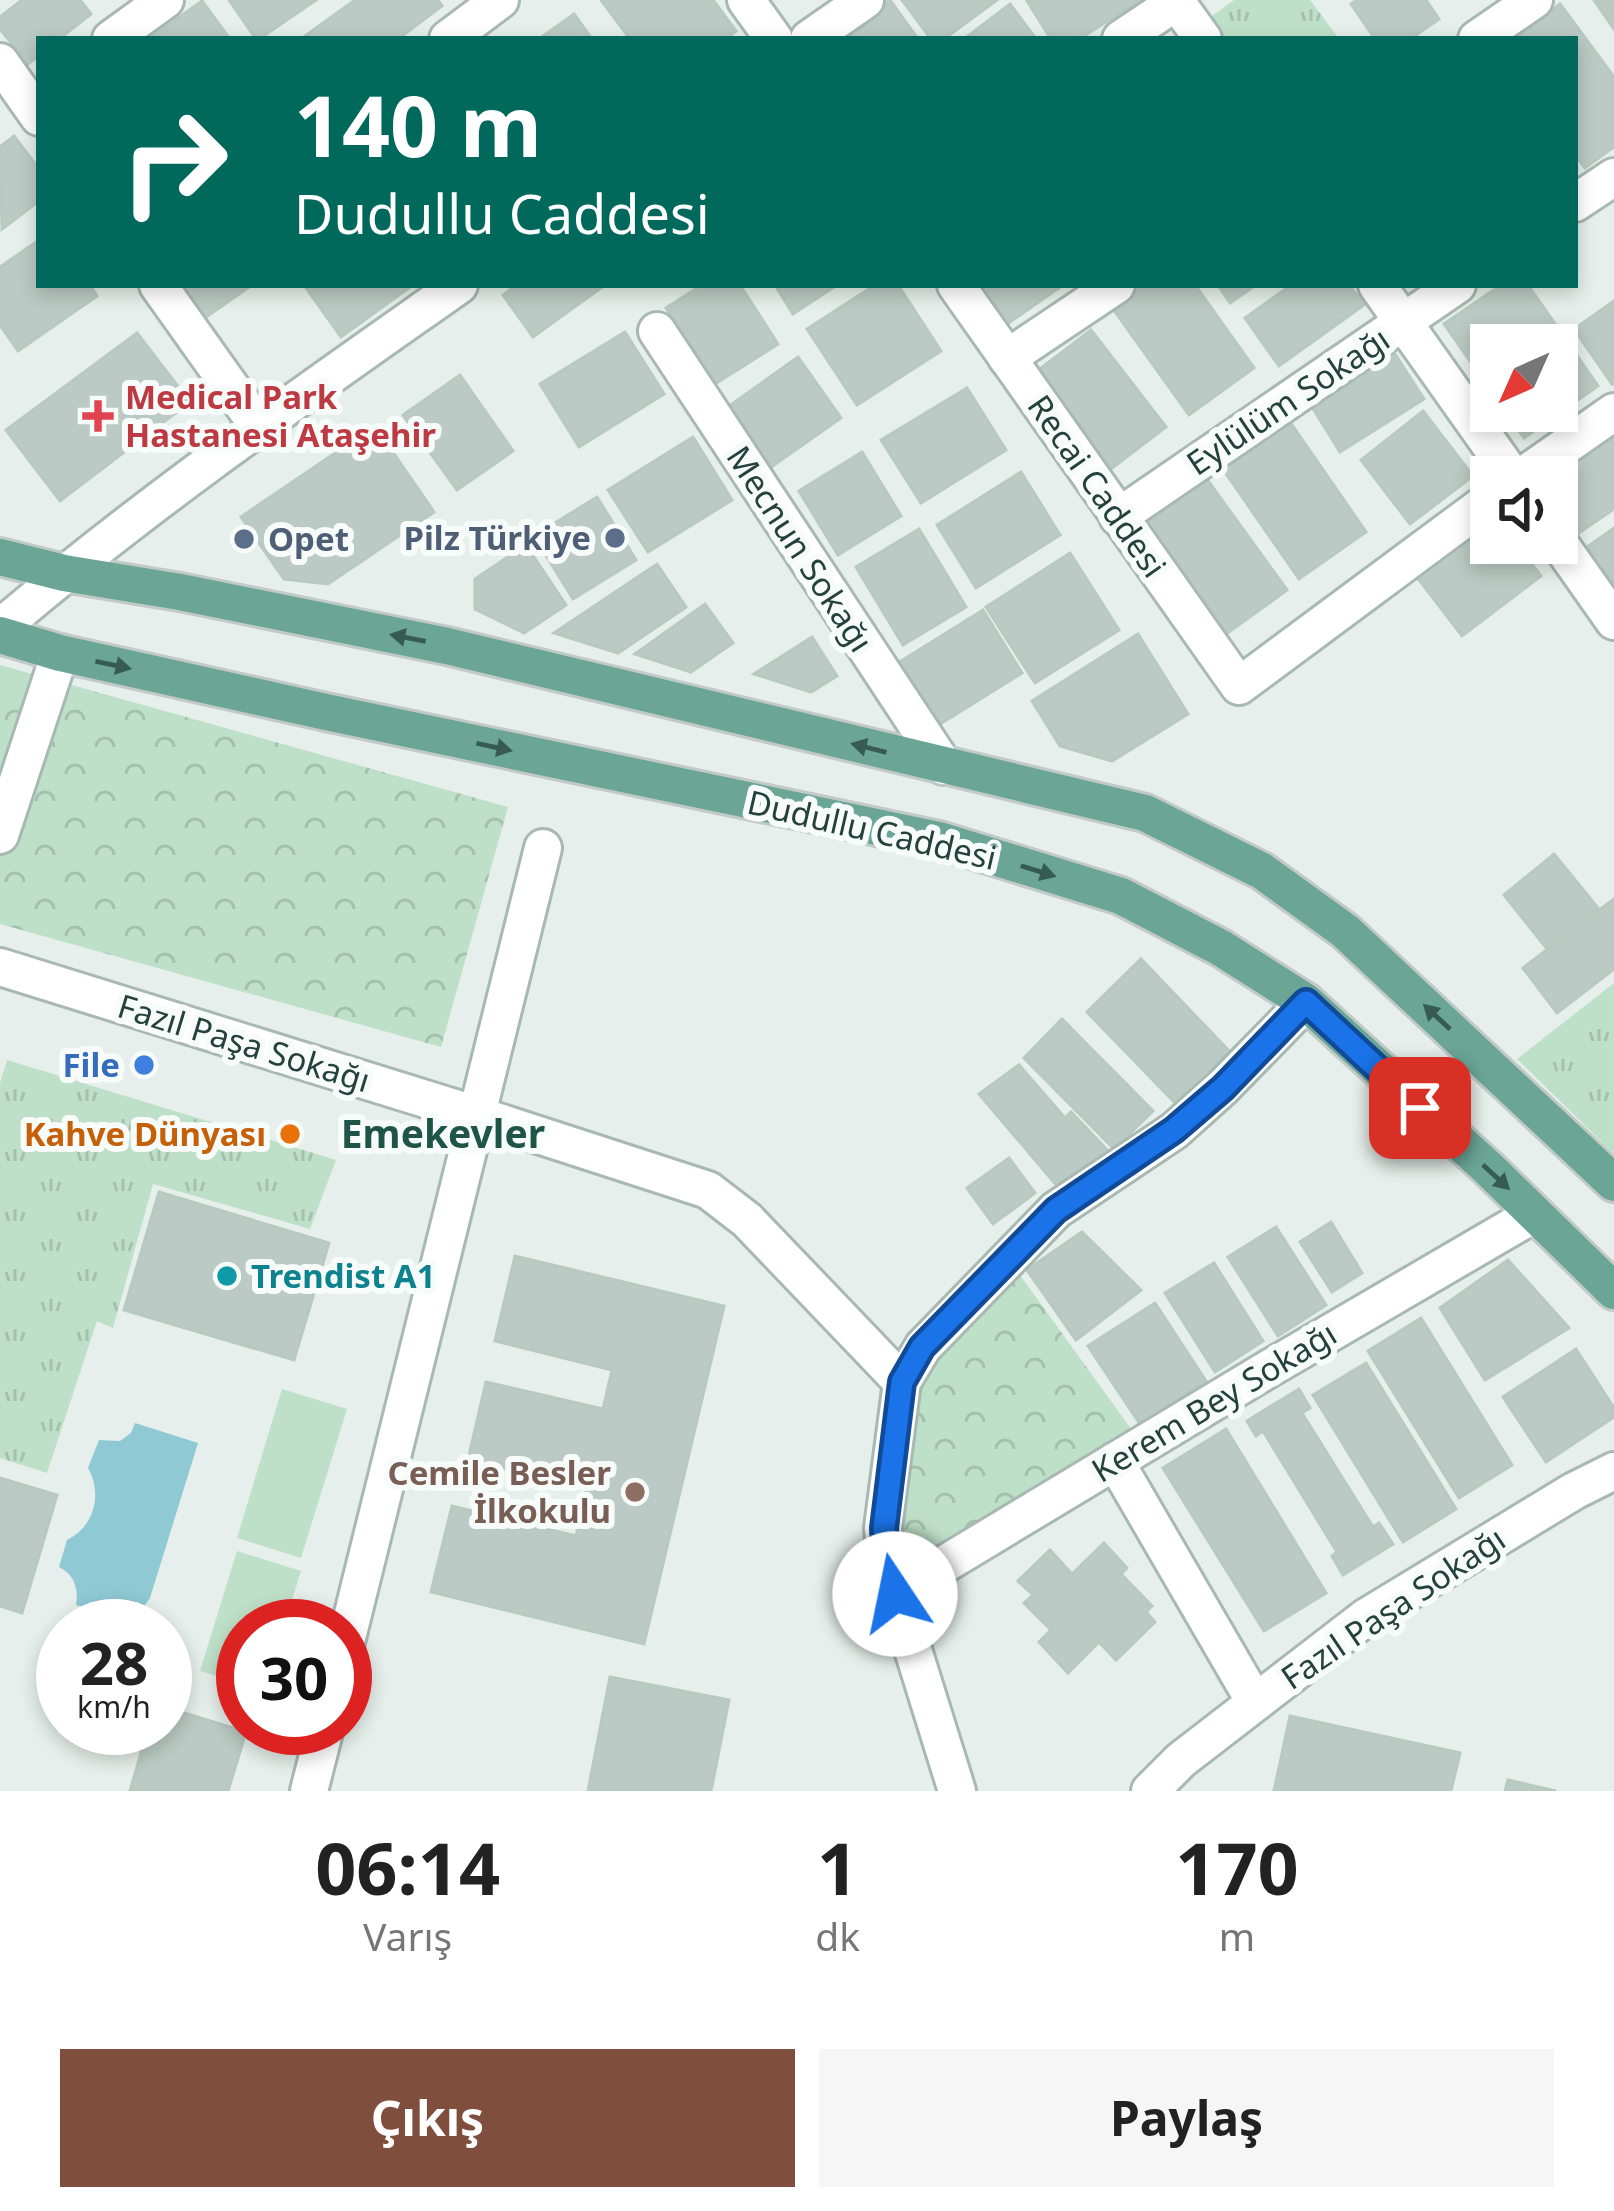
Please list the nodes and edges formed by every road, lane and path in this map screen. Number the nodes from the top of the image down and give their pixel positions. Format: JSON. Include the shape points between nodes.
{"nodes":[{"id":1,"x":165,"y":0,"type":"edge"},
{"id":2,"x":500,"y":0,"type":"edge"},
{"id":3,"x":746,"y":0,"type":"edge"},
{"id":4,"x":865,"y":0,"type":"edge"},
{"id":5,"x":1534,"y":0,"type":"edge"},
{"id":6,"x":1177,"y":1,"type":"edge"},
{"id":7,"x":115,"y":36,"type":"edge"},
{"id":8,"x":452,"y":36,"type":"edge"},
{"id":9,"x":772,"y":36,"type":"edge"},
{"id":10,"x":812,"y":36,"type":"edge"},
{"id":11,"x":1125,"y":36,"type":"edge"},
{"id":12,"x":1201,"y":36,"type":"edge"},
{"id":13,"x":1481,"y":36,"type":"edge"},
{"id":14,"x":0,"y":62,"type":"edge"},
{"id":15,"x":26,"y":106,"type":"edge"},
{"id":16,"x":1614,"y":176,"type":"edge"},
{"id":17,"x":1578,"y":201,"type":"edge"},
{"id":18,"x":160,"y":288,"type":"edge"},
{"id":19,"x":455,"y":288,"type":"edge"},
{"id":20,"x":958,"y":288,"type":"edge"},
{"id":21,"x":1112,"y":288,"type":"edge"},
{"id":22,"x":1379,"y":288,"type":"edge"},
{"id":23,"x":1453,"y":288,"type":"edge"},
{"id":24,"x":1403,"y":322,"type":"junction"},
{"id":25,"x":657,"y":331,"type":"dead end"},
{"id":26,"x":1007,"y":358,"type":"junction"},
{"id":27,"x":1614,"y":412,"type":"edge"},
{"id":28,"x":260,"y":427,"type":"junction"},
{"id":29,"x":1502,"y":456,"type":"edge"},
{"id":30,"x":1548,"y":456,"type":"edge"},
{"id":31,"x":1470,"y":515,"type":"edge"},
{"id":32,"x":1118,"y":517,"type":"junction"},
{"id":33,"x":0,"y":557,"type":"edge"},
{"id":34,"x":1574,"y":564,"type":"edge"},
{"id":35,"x":64,"y":573,"type":"junction"},
{"id":36,"x":1614,"y":621,"type":"edge"},
{"id":37,"x":0,"y":632,"type":"edge"},
{"id":38,"x":60,"y":653,"type":"junction"},
{"id":39,"x":944,"y":766,"type":"junction"},
{"id":40,"x":0,"y":835,"type":"edge"},
{"id":41,"x":543,"y":848,"type":"dead end"},
{"id":42,"x":0,"y":967,"type":"edge"},
{"id":43,"x":1306,"y":1002,"type":"junction"},
{"id":44,"x":477,"y":1115,"type":"junction"},
{"id":45,"x":1614,"y":1183,"type":"edge"},
{"id":46,"x":1534,"y":1214,"type":"junction"},
{"id":47,"x":1614,"y":1291,"type":"edge"},
{"id":48,"x":902,"y":1382,"type":"junction"},
{"id":49,"x":1115,"y":1461,"type":"junction"},
{"id":50,"x":1614,"y":1471,"type":"edge"},
{"id":51,"x":895,"y":1594,"type":"junction"},
{"id":52,"x":357,"y":1599,"type":"edge"},
{"id":53,"x":1255,"y":1702,"type":"junction"},
{"id":54,"x":318,"y":1755,"type":"edge"},
{"id":55,"x":309,"y":1791,"type":"edge"},
{"id":56,"x":957,"y":1791,"type":"edge"},
{"id":57,"x":1150,"y":1791,"type":"edge"}],
"edges":[{"from":1,"to":7,"type":"street"},
{"from":2,"to":8,"type":"street"},
{"from":3,"to":9,"type":"street"},
{"from":4,"to":10,"type":"street"},
{"from":5,"to":13,"type":"street"},
{"from":6,"to":11,"type":"street"},
{"from":6,"to":12,"type":"street"},
{"from":14,"to":15,"type":"street"},
{"from":16,"to":17,"type":"street"},
{"from":18,"to":28,"type":"street"},
{"from":19,"to":28,"type":"street"},
{"from":20,"to":26,"type":"street","name":"Recai Caddesi"},
{"from":21,"to":26,"type":"street"},
{"from":22,"to":24,"type":"street"},
{"from":23,"to":24,"type":"street","name":"Eylülüm Sokağı"},
{"from":24,"to":29,"type":"street"},
{"from":24,"to":32,"type":"street","name":"Eylülüm Sokağı"},
{"from":25,"to":39,"type":"street","name":"Mecnun Sokağı"},
{"from":26,"to":32,"type":"street","name":"Recai Caddesi"},
{"from":27,"to":30,"type":"street"},
{"from":28,"to":35,"type":"street"},
{"from":31,"to":32,"type":"street","name":"Recai Caddesi","via":[[1239,686]]},
{"from":33,"to":35,"type":"main road"},
{"from":34,"to":36,"type":"street"},
{"from":35,"to":37,"type":"street"},
{"from":39,"to":35,"type":"main road","one_way":true,"via":[[447,646]]},
{"from":37,"to":38,"type":"main road","name":"Dudullu Caddesi"},
{"from":38,"to":40,"type":"street"},
{"from":38,"to":43,"type":"main road","name":"Dudullu Caddesi","one_way":true,"via":[[939,840],[1120,896]]},
{"from":45,"to":39,"type":"main road","one_way":true,"via":[[1345,931],[1262,871],[1145,813]]},
{"from":41,"to":44,"type":"street"},
{"from":42,"to":44,"type":"street","name":"Fazıl Paşa Sokağı"},
{"from":43,"to":46,"type":"main road","name":"Dudullu Caddesi","one_way":true},
{"from":43,"to":48,"type":"street","via":[[1174,1130],[1056,1210],[922,1347]]},
{"from":44,"to":48,"type":"street","name":"Fazıl Paşa Sokağı","via":[[708,1190],[747,1220]]},
{"from":44,"to":52,"type":"street"},
{"from":46,"to":47,"type":"main road","name":"Dudullu Caddesi"},
{"from":46,"to":49,"type":"street","name":"Kerem Bey Sokağı"},
{"from":48,"to":51,"type":"street","via":[[884,1528]]},
{"from":49,"to":51,"type":"street","name":"Kerem Bey Sokağı"},
{"from":49,"to":53,"type":"street"},
{"from":50,"to":53,"type":"street","name":"Fazıl Paşa Sokağı","via":[[1365,1618]]},
{"from":51,"to":56,"type":"street"},
{"from":53,"to":57,"type":"street","name":"Fazıl Paşa Sokağı"},
{"from":54,"to":55,"type":"street"}]}
